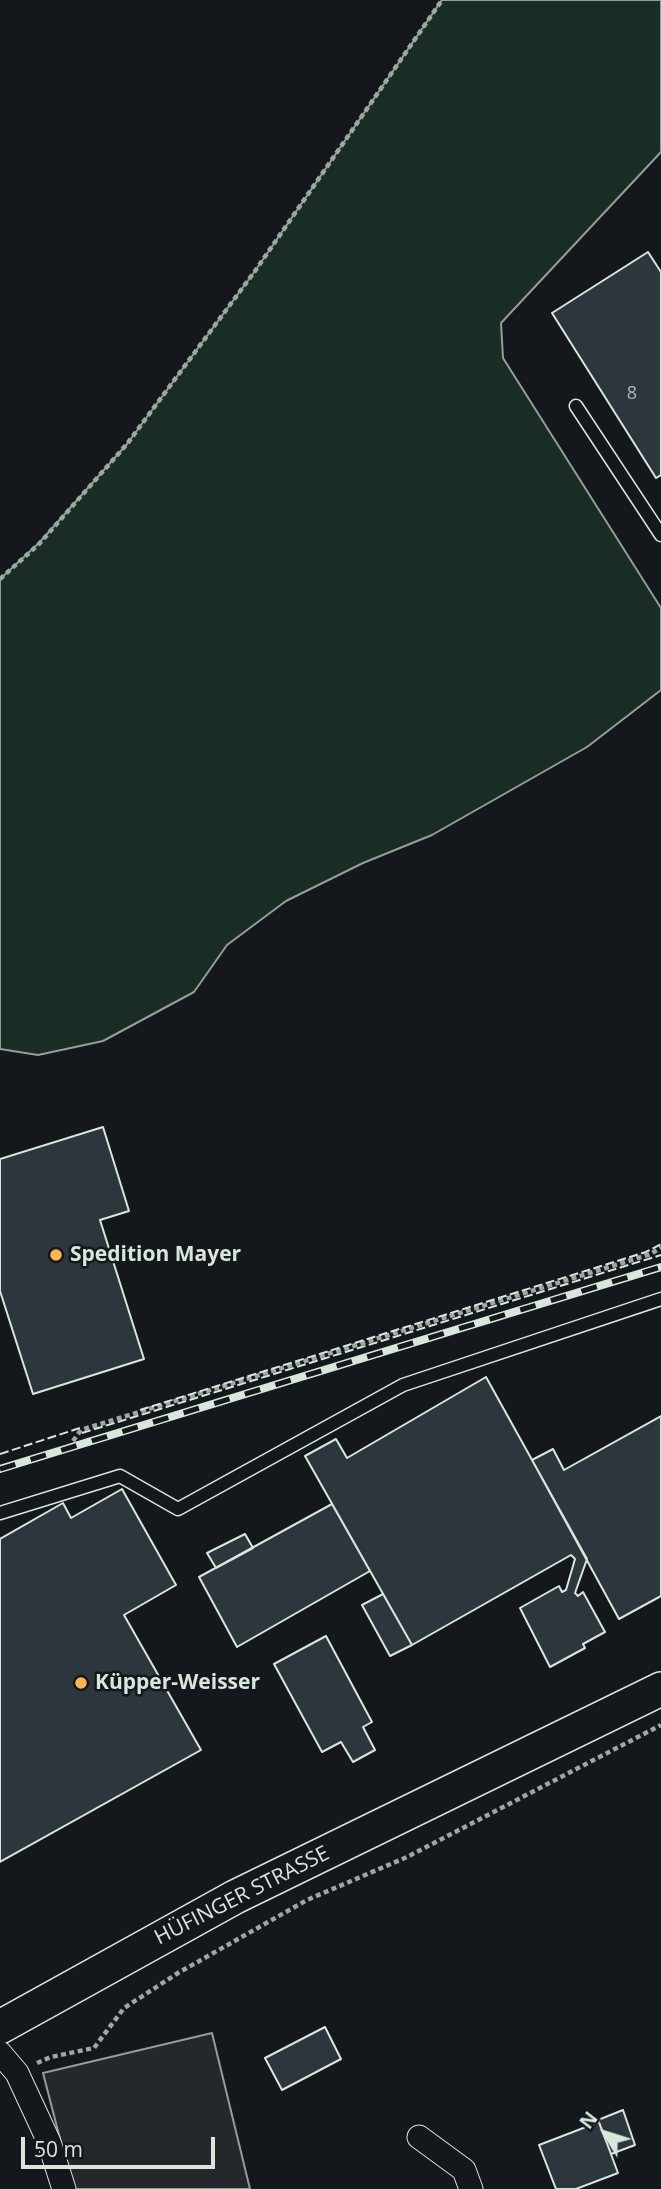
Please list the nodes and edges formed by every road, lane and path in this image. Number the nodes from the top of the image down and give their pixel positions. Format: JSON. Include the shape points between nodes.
{"nodes":[{"id":1,"x":442,"y":0,"type":"edge"},
{"id":2,"x":576,"y":406,"type":"dead end"},
{"id":3,"x":661,"y":535,"type":"edge"},
{"id":4,"x":0,"y":579,"type":"edge"},
{"id":5,"x":661,"y":1247,"type":"edge"},
{"id":6,"x":661,"y":1299,"type":"edge"},
{"id":7,"x":73,"y":1441,"type":"dead end"},
{"id":8,"x":0,"y":1513,"type":"edge"},
{"id":9,"x":661,"y":1689,"type":"edge"},
{"id":10,"x":661,"y":1725,"type":"edge"},
{"id":11,"x":0,"y":2027,"type":"edge"},
{"id":12,"x":0,"y":2053,"type":"edge"},
{"id":13,"x":17,"y":2073,"type":"junction"},
{"id":14,"x":419,"y":2137,"type":"dead end"},
{"id":15,"x":64,"y":2189,"type":"edge"},
{"id":16,"x":471,"y":2189,"type":"edge"}],
"edges":[{"from":1,"to":4,"type":"path","via":[[255,271],[127,444],[39,544]]},
{"from":2,"to":3,"type":"lane"},
{"from":5,"to":7,"type":"path","via":[[651,1254],[81,1430]]},
{"from":6,"to":8,"type":"lane","via":[[403,1385],[178,1509],[120,1476]]},
{"from":9,"to":11,"type":"main road","name":"HÜFINGER STRASSE","via":[[235,1897]]},
{"from":10,"to":13,"type":"path","via":[[407,1857],[307,1900],[124,2008],[94,2048],[51,2057]]},
{"from":12,"to":13,"type":"street"},
{"from":13,"to":15,"type":"street","via":[[49,2142]]},
{"from":14,"to":16,"type":"street","via":[[464,2170]]}]}
